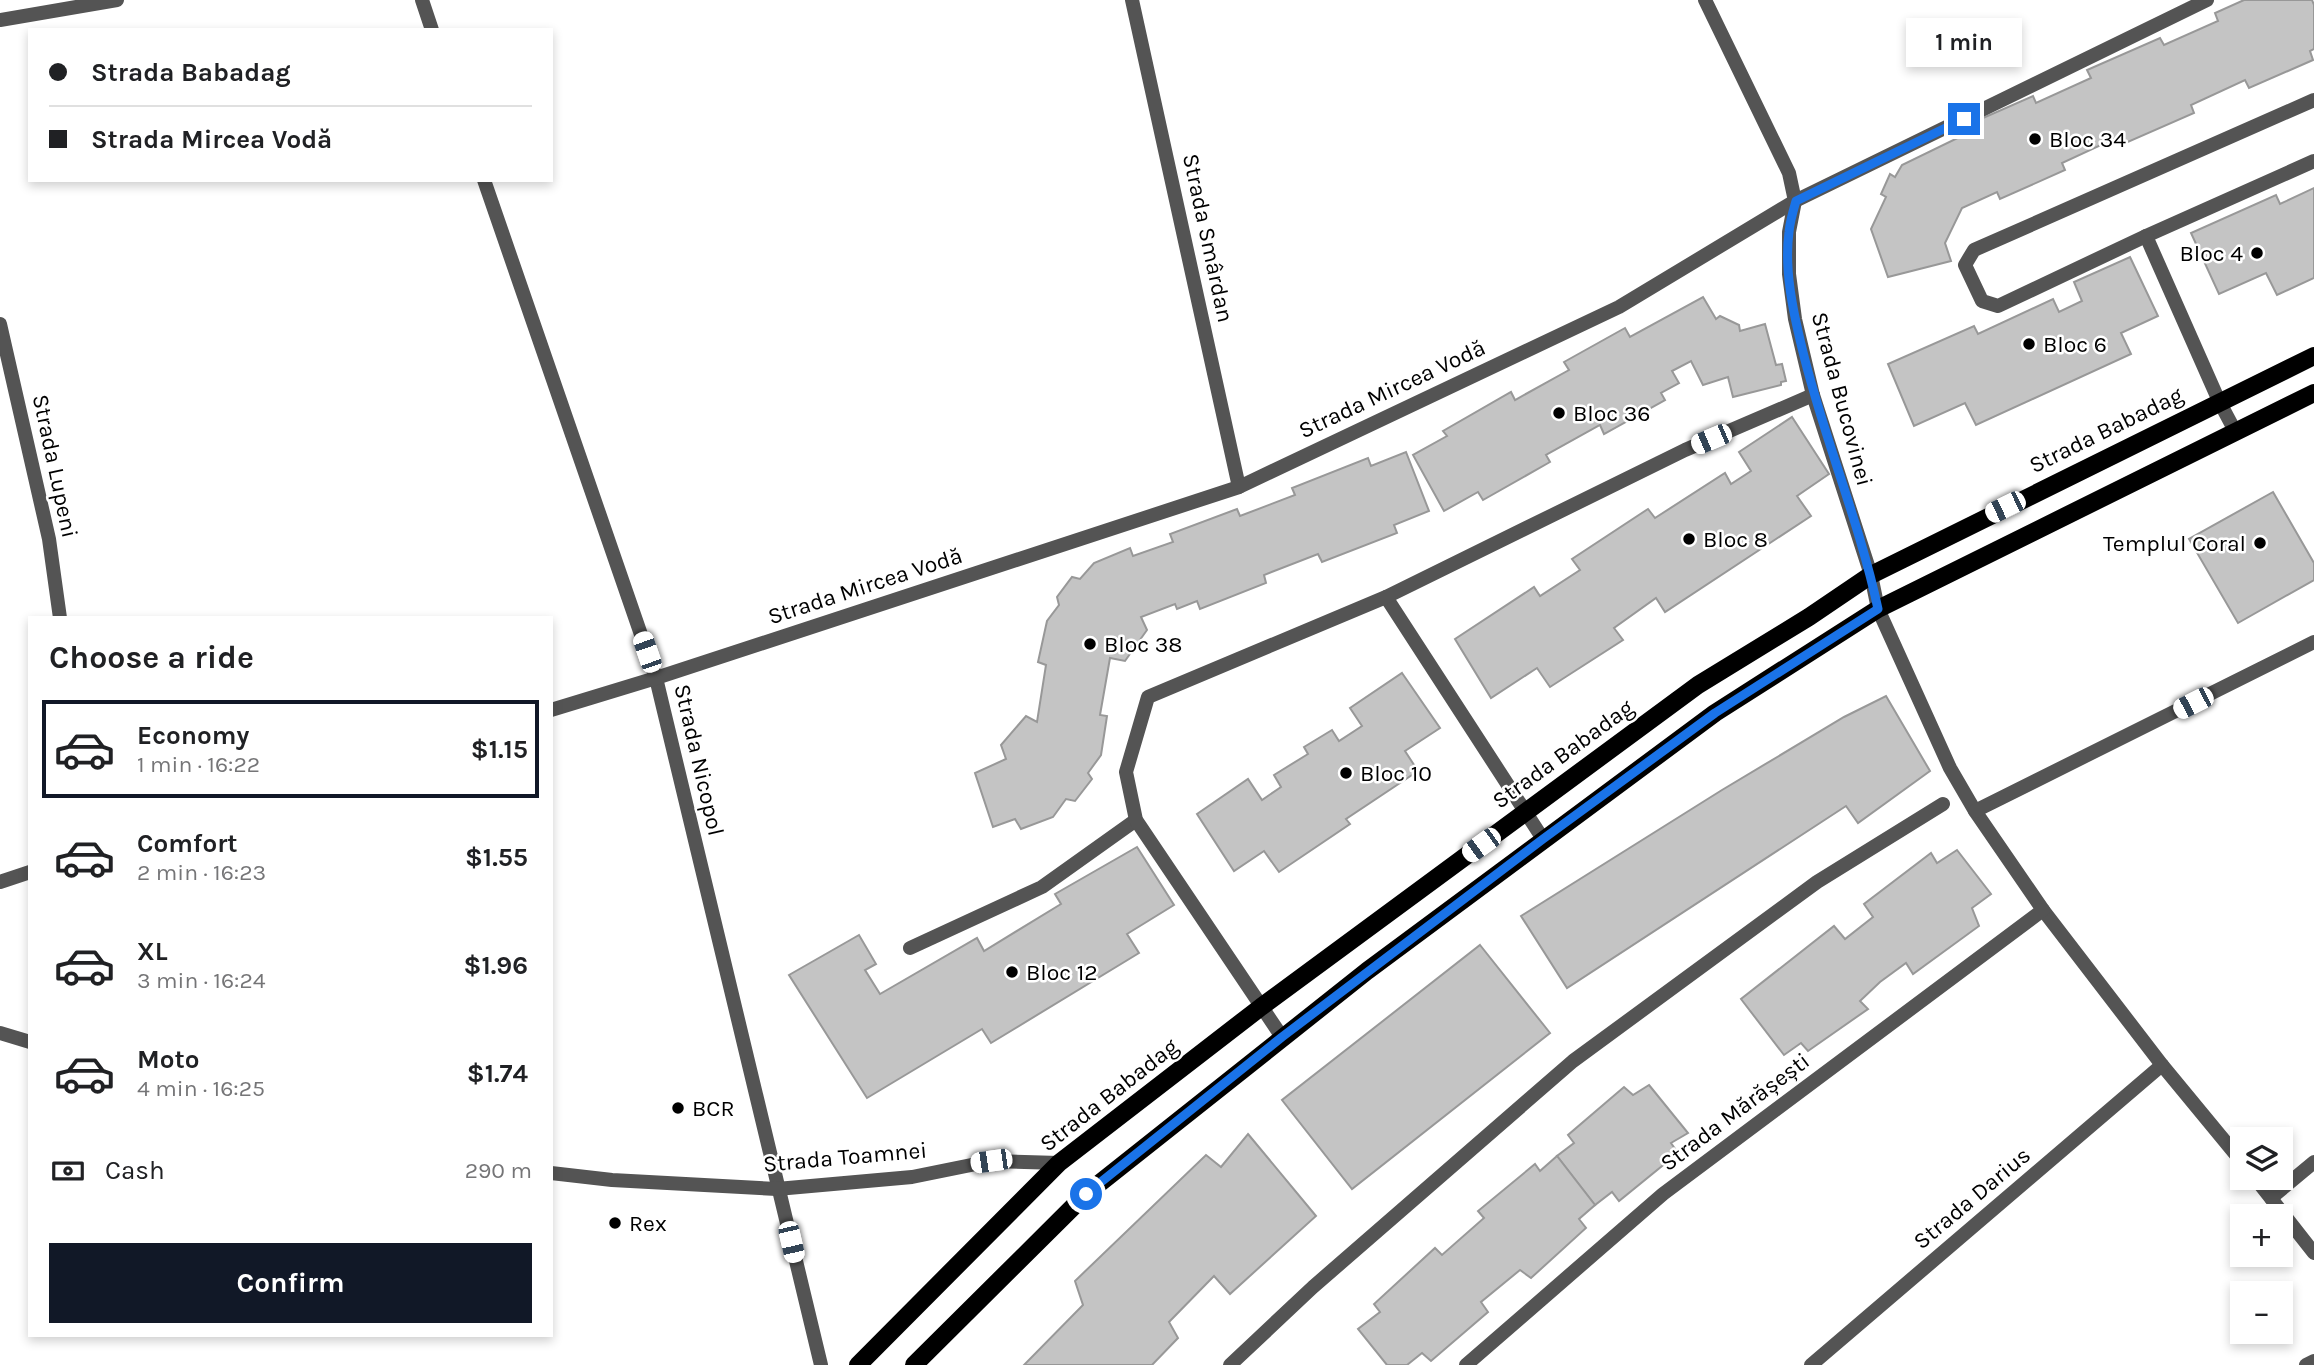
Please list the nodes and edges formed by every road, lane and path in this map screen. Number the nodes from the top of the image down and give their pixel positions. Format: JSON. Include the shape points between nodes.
{"nodes":[{"id":1,"x":117,"y":0,"type":"edge"},
{"id":2,"x":422,"y":0,"type":"edge"},
{"id":3,"x":1132,"y":0,"type":"edge"},
{"id":4,"x":1706,"y":0,"type":"edge"},
{"id":5,"x":2207,"y":0,"type":"edge"},
{"id":6,"x":0,"y":20,"type":"edge"},
{"id":7,"x":431,"y":28,"type":"edge"},
{"id":8,"x":2314,"y":100,"type":"edge"},
{"id":9,"x":2314,"y":161,"type":"edge"},
{"id":10,"x":485,"y":182,"type":"edge"},
{"id":11,"x":1796,"y":201,"type":"junction"},
{"id":12,"x":2146,"y":236,"type":"junction"},
{"id":13,"x":0,"y":324,"type":"edge"},
{"id":14,"x":2314,"y":356,"type":"edge"},
{"id":15,"x":2314,"y":393,"type":"edge"},
{"id":16,"x":1813,"y":395,"type":"junction"},
{"id":17,"x":2219,"y":401,"type":"junction"},
{"id":18,"x":2235,"y":431,"type":"junction"},
{"id":19,"x":1239,"y":487,"type":"junction"},
{"id":20,"x":1871,"y":575,"type":"junction"},
{"id":21,"x":1387,"y":597,"type":"junction"},
{"id":22,"x":1878,"y":609,"type":"junction"},
{"id":23,"x":60,"y":616,"type":"edge"},
{"id":24,"x":2314,"y":642,"type":"edge"},
{"id":25,"x":656,"y":678,"type":"junction"},
{"id":26,"x":553,"y":709,"type":"edge"},
{"id":27,"x":1943,"y":804,"type":"dead end"},
{"id":28,"x":1975,"y":811,"type":"junction"},
{"id":29,"x":1525,"y":812,"type":"junction"},
{"id":30,"x":1136,"y":820,"type":"junction"},
{"id":31,"x":1543,"y":839,"type":"junction"},
{"id":32,"x":28,"y":873,"type":"edge"},
{"id":33,"x":0,"y":882,"type":"edge"},
{"id":34,"x":2043,"y":910,"type":"junction"},
{"id":35,"x":910,"y":948,"type":"dead end"},
{"id":36,"x":1261,"y":1007,"type":"junction"},
{"id":37,"x":0,"y":1033,"type":"edge"},
{"id":38,"x":1282,"y":1037,"type":"junction"},
{"id":39,"x":28,"y":1041,"type":"edge"},
{"id":40,"x":2162,"y":1065,"type":"junction"},
{"id":41,"x":2230,"y":1147,"type":"edge"},
{"id":42,"x":2314,"y":1162,"type":"edge"},
{"id":43,"x":1059,"y":1163,"type":"junction"},
{"id":44,"x":553,"y":1173,"type":"edge"},
{"id":45,"x":778,"y":1189,"type":"junction"},
{"id":46,"x":2265,"y":1190,"type":"edge"},
{"id":47,"x":2271,"y":1198,"type":"junction"},
{"id":48,"x":2314,"y":1253,"type":"edge"},
{"id":49,"x":2314,"y":1361,"type":"edge"},
{"id":50,"x":821,"y":1365,"type":"edge"},
{"id":51,"x":858,"y":1365,"type":"edge"},
{"id":52,"x":914,"y":1365,"type":"edge"},
{"id":53,"x":1230,"y":1365,"type":"edge"},
{"id":54,"x":1466,"y":1365,"type":"edge"},
{"id":55,"x":1811,"y":1365,"type":"edge"},
{"id":56,"x":2305,"y":1365,"type":"edge"}],
"edges":[{"from":1,"to":6,"type":"street"},
{"from":2,"to":7,"type":"street"},
{"from":3,"to":19,"type":"street","name":"Strada Smârdan"},
{"from":4,"to":11,"type":"street","name":"Strada Bucovinei","via":[[1789,173]]},
{"from":5,"to":11,"type":"street","name":"Strada Mircea Vodă"},
{"from":8,"to":12,"type":"street","via":[[1973,250],[1965,265],[1982,301],[1998,306]]},
{"from":9,"to":12,"type":"street"},
{"from":10,"to":25,"type":"street","name":"Strada Nicopol"},
{"from":11,"to":16,"type":"street","name":"Strada Bucovinei","via":[[1788,232],[1789,274]]},
{"from":11,"to":19,"type":"street","name":"Strada Mircea Vodă","via":[[1619,307]]},
{"from":12,"to":17,"type":"street"},
{"from":13,"to":23,"type":"street","name":"Strada Lupeni","via":[[49,540]]},
{"from":14,"to":17,"type":"main road","name":"Strada Babadag"},
{"from":15,"to":18,"type":"main road"},
{"from":16,"to":20,"type":"street","name":"Strada Bucovinei"},
{"from":16,"to":21,"type":"street","via":[[1685,450]]},
{"from":17,"to":18,"type":"street"},
{"from":17,"to":20,"type":"main road","name":"Strada Babadag"},
{"from":18,"to":22,"type":"main road"},
{"from":19,"to":25,"type":"street","name":"Strada Mircea Vodă"},
{"from":20,"to":22,"type":"street","name":"Strada Bucovinei"},
{"from":20,"to":29,"type":"main road","name":"Strada Babadag","via":[[1698,685]]},
{"from":21,"to":29,"type":"street"},
{"from":21,"to":30,"type":"street","via":[[1148,697],[1126,772]]},
{"from":22,"to":28,"type":"street","name":"Strada Bucovinei","via":[[1950,768]]},
{"from":22,"to":31,"type":"main road","via":[[1715,713]]},
{"from":24,"to":28,"type":"street"},
{"from":25,"to":26,"type":"street","name":"Strada Mircea Vodă"},
{"from":25,"to":45,"type":"street","name":"Strada Nicopol"},
{"from":27,"to":53,"type":"street","via":[[1817,882],[1573,1061]]},
{"from":28,"to":34,"type":"street","name":"Strada Bucovinei"},
{"from":29,"to":31,"type":"street"},
{"from":29,"to":36,"type":"main road","name":"Strada Babadag"},
{"from":30,"to":35,"type":"street","via":[[1042,887]]},
{"from":30,"to":36,"type":"street"},
{"from":31,"to":38,"type":"main road"},
{"from":32,"to":33,"type":"street"},
{"from":34,"to":40,"type":"street","name":"Strada Bucovinei"},
{"from":34,"to":54,"type":"street","name":"Strada Mărășești","via":[[1663,1194]]},
{"from":36,"to":38,"type":"street"},
{"from":36,"to":43,"type":"main road","name":"Strada Babadag"},
{"from":37,"to":39,"type":"street"},
{"from":38,"to":52,"type":"main road","via":[[1086,1194]]},
{"from":40,"to":41,"type":"street","name":"Strada Bucovinei"},
{"from":40,"to":55,"type":"street","name":"Strada Darius"},
{"from":42,"to":47,"type":"street"},
{"from":43,"to":45,"type":"street","name":"Strada Toamnei","via":[[991,1161],[912,1177]]},
{"from":43,"to":51,"type":"main road","name":"Strada Babadag"},
{"from":44,"to":45,"type":"street","name":"Strada Toamnei"},
{"from":45,"to":50,"type":"street","name":"Strada Nicopol"},
{"from":46,"to":47,"type":"street"},
{"from":47,"to":48,"type":"street"},
{"from":49,"to":56,"type":"street"}]}
